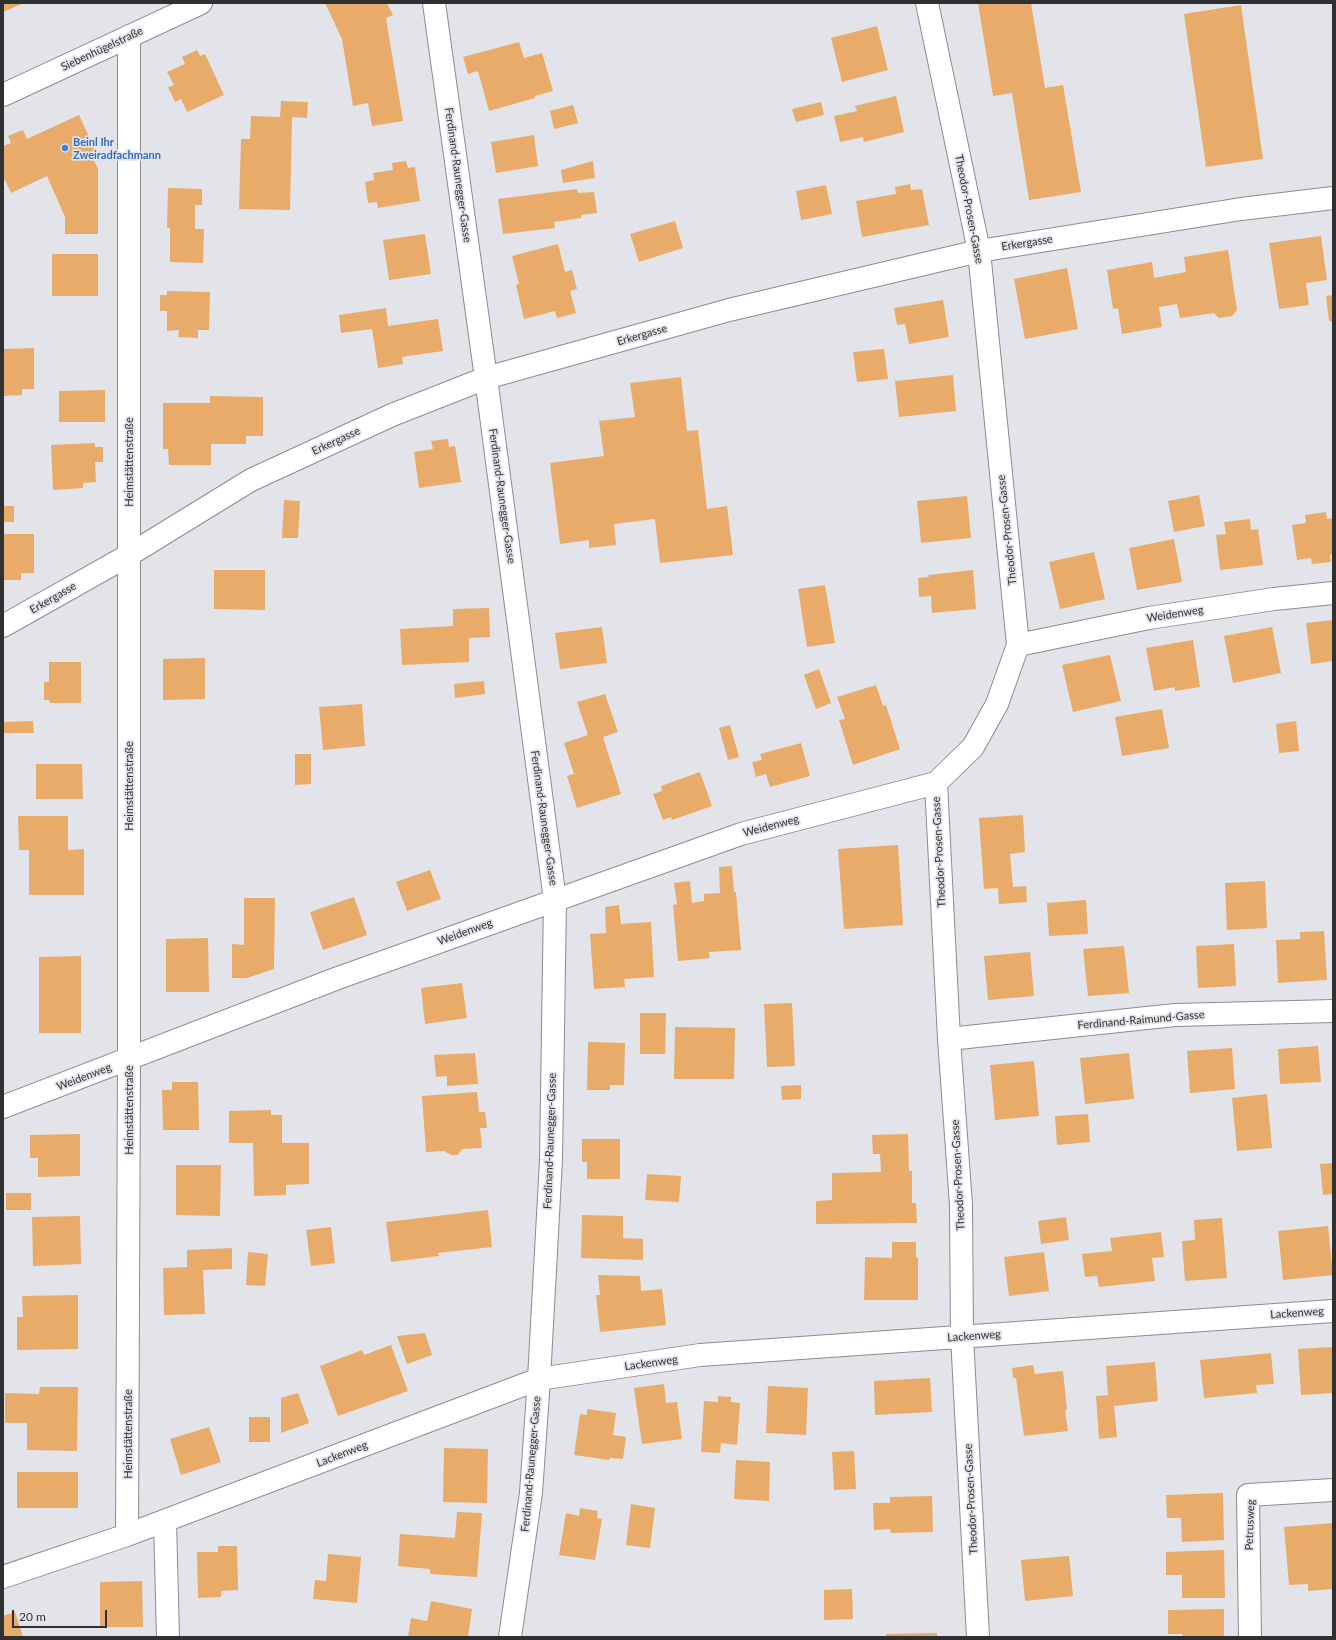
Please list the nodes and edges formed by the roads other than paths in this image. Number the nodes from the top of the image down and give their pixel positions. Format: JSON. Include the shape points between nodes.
{"nodes":[{"id":1,"x":201,"y":3,"type":"edge"},
{"id":2,"x":434,"y":3,"type":"edge"},
{"id":3,"x":927,"y":3,"type":"edge"},
{"id":4,"x":130,"y":36,"type":"junction"},
{"id":5,"x":3,"y":95,"type":"edge"},
{"id":6,"x":1333,"y":198,"type":"edge"},
{"id":7,"x":979,"y":251,"type":"junction"},
{"id":8,"x":486,"y":378,"type":"junction"},
{"id":9,"x":129,"y":554,"type":"junction"},
{"id":10,"x":1333,"y":593,"type":"edge"},
{"id":11,"x":3,"y":626,"type":"edge"},
{"id":12,"x":1018,"y":644,"type":"junction"},
{"id":13,"x":936,"y":783,"type":"junction"},
{"id":14,"x":555,"y":900,"type":"junction"},
{"id":15,"x":1333,"y":1011,"type":"edge"},
{"id":16,"x":949,"y":1039,"type":"junction"},
{"id":17,"x":129,"y":1060,"type":"junction"},
{"id":18,"x":3,"y":1107,"type":"edge"},
{"id":19,"x":1333,"y":1311,"type":"edge"},
{"id":20,"x":962,"y":1336,"type":"junction"},
{"id":21,"x":539,"y":1379,"type":"junction"},
{"id":22,"x":1333,"y":1490,"type":"edge"},
{"id":23,"x":165,"y":1521,"type":"junction"},
{"id":24,"x":127,"y":1535,"type":"junction"},
{"id":25,"x":3,"y":1577,"type":"edge"},
{"id":26,"x":168,"y":1637,"type":"edge"},
{"id":27,"x":510,"y":1637,"type":"edge"},
{"id":28,"x":978,"y":1637,"type":"edge"},
{"id":29,"x":1250,"y":1637,"type":"edge"}],
"edges":[{"from":1,"to":4,"type":"street","name":"Siebenhügelstraße"},
{"from":2,"to":8,"type":"street","name":"Ferdinand-Raunegger-Gasse"},
{"from":3,"to":7,"type":"street","name":"Theodor-Prosen-Gasse"},
{"from":4,"to":5,"type":"street","name":"Siebenhügelstraße"},
{"from":4,"to":9,"type":"street","name":"Heimstättenstraße"},
{"from":6,"to":7,"type":"street","name":"Erkergasse","via":[[1241,209]]},
{"from":7,"to":8,"type":"street","name":"Erkergasse","via":[[729,310]]},
{"from":7,"to":12,"type":"street","name":"Theodor-Prosen-Gasse"},
{"from":8,"to":9,"type":"street","name":"Erkergasse","via":[[392,415],[251,480]]},
{"from":8,"to":14,"type":"street","name":"Ferdinand-Raunegger-Gasse"},
{"from":9,"to":11,"type":"street","name":"Erkergasse"},
{"from":9,"to":17,"type":"street","name":"Heimstättenstraße"},
{"from":10,"to":12,"type":"street","name":"Weidenweg","via":[[1274,599],[1150,618]]},
{"from":12,"to":13,"type":"street","name":"Theodor-Prosen-Gasse","via":[[997,704],[973,747]]},
{"from":13,"to":14,"type":"street","name":"Weidenweg","via":[[741,834]]},
{"from":13,"to":16,"type":"street","name":"Theodor-Prosen-Gasse"},
{"from":14,"to":17,"type":"street","name":"Weidenweg","via":[[338,978]]},
{"from":14,"to":21,"type":"street","name":"Ferdinand-Raunegger-Gasse","via":[[551,1160]]},
{"from":15,"to":16,"type":"street","name":"Ferdinand-Raimund-Gasse","via":[[1175,1015]]},
{"from":16,"to":20,"type":"street","name":"Theodor-Prosen-Gasse","via":[[961,1205]]},
{"from":17,"to":18,"type":"street","name":"Weidenweg"},
{"from":17,"to":24,"type":"street","name":"Heimstättenstraße"},
{"from":19,"to":20,"type":"street","name":"Lackenweg"},
{"from":20,"to":21,"type":"street","name":"Lackenweg","via":[[700,1355]]},
{"from":20,"to":28,"type":"street","name":"Theodor-Prosen-Gasse"},
{"from":21,"to":23,"type":"street","name":"Lackenweg"},
{"from":21,"to":27,"type":"street","name":"Ferdinand-Raunegger-Gasse","via":[[531,1493]]},
{"from":22,"to":29,"type":"street","name":"Petrusweg","via":[[1248,1495]]},
{"from":23,"to":24,"type":"street","name":"Lackenweg"},
{"from":23,"to":26,"type":"street"},
{"from":24,"to":25,"type":"street","name":"Lackenweg"}]}
